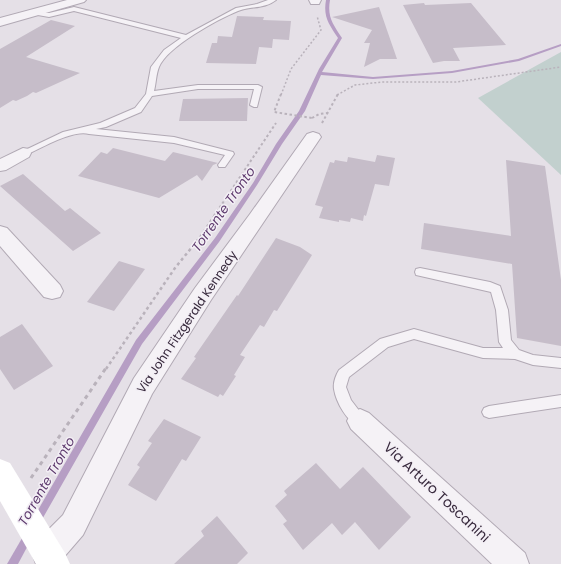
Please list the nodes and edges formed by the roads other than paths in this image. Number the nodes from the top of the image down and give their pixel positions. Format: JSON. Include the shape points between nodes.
{"nodes":[{"id":1,"x":80,"y":0,"type":"edge"},
{"id":2,"x":273,"y":0,"type":"edge"},
{"id":3,"x":34,"y":13,"type":"junction"},
{"id":4,"x":0,"y":22,"type":"edge"},
{"id":5,"x":187,"y":36,"type":"junction"},
{"id":6,"x":150,"y":94,"type":"junction"},
{"id":7,"x":254,"y":105,"type":"dead end"},
{"id":8,"x":311,"y":127,"type":"road end"},
{"id":9,"x":80,"y":130,"type":"junction"},
{"id":10,"x":23,"y":153,"type":"joint"},
{"id":11,"x":222,"y":165,"type":"dead end"},
{"id":12,"x":0,"y":166,"type":"edge"},
{"id":13,"x":0,"y":233,"type":"edge"},
{"id":14,"x":420,"y":272,"type":"dead end"},
{"id":15,"x":52,"y":291,"type":"dead end"},
{"id":16,"x":515,"y":354,"type":"junction"},
{"id":17,"x":561,"y":363,"type":"edge"},
{"id":18,"x":561,"y":401,"type":"edge"},
{"id":19,"x":489,"y":412,"type":"dead end"},
{"id":20,"x":360,"y":420,"type":"joint"},
{"id":21,"x":0,"y":473,"type":"edge"},
{"id":22,"x":48,"y":554,"type":"edge"},
{"id":23,"x":514,"y":564,"type":"edge"}],
"edges":[{"from":1,"to":3,"type":"street"},
{"from":2,"to":5,"type":"lane","via":[[258,6],[238,9]]},
{"from":3,"to":4,"type":"street"},
{"from":3,"to":5,"type":"lane","via":[[50,15],[74,9]]},
{"from":5,"to":6,"type":"lane","via":[[166,51],[155,67]]},
{"from":6,"to":7,"type":"lane","via":[[198,87],[258,87]]},
{"from":6,"to":9,"type":"lane","via":[[138,110],[102,125]]},
{"from":8,"to":22,"type":"street","name":"Via John Fitzgerald Kennedy","via":[[257,219],[203,294],[143,386],[73,525]]},
{"from":9,"to":10,"type":"lane"},
{"from":9,"to":11,"type":"lane","via":[[174,140],[230,154]]},
{"from":10,"to":12,"type":"street"},
{"from":13,"to":15,"type":"street"},
{"from":14,"to":16,"type":"lane","via":[[496,289],[502,310],[505,342]]},
{"from":16,"to":17,"type":"lane","via":[[533,360]]},
{"from":16,"to":20,"type":"lane","via":[[483,353],[414,334],[384,343],[343,374],[340,387],[345,403]]},
{"from":18,"to":19,"type":"lane"},
{"from":20,"to":23,"type":"street","name":"Via Arturo Toscanini"},
{"from":21,"to":22,"type":"street","name":"Via John Fitzgerald Kennedy"}]}
